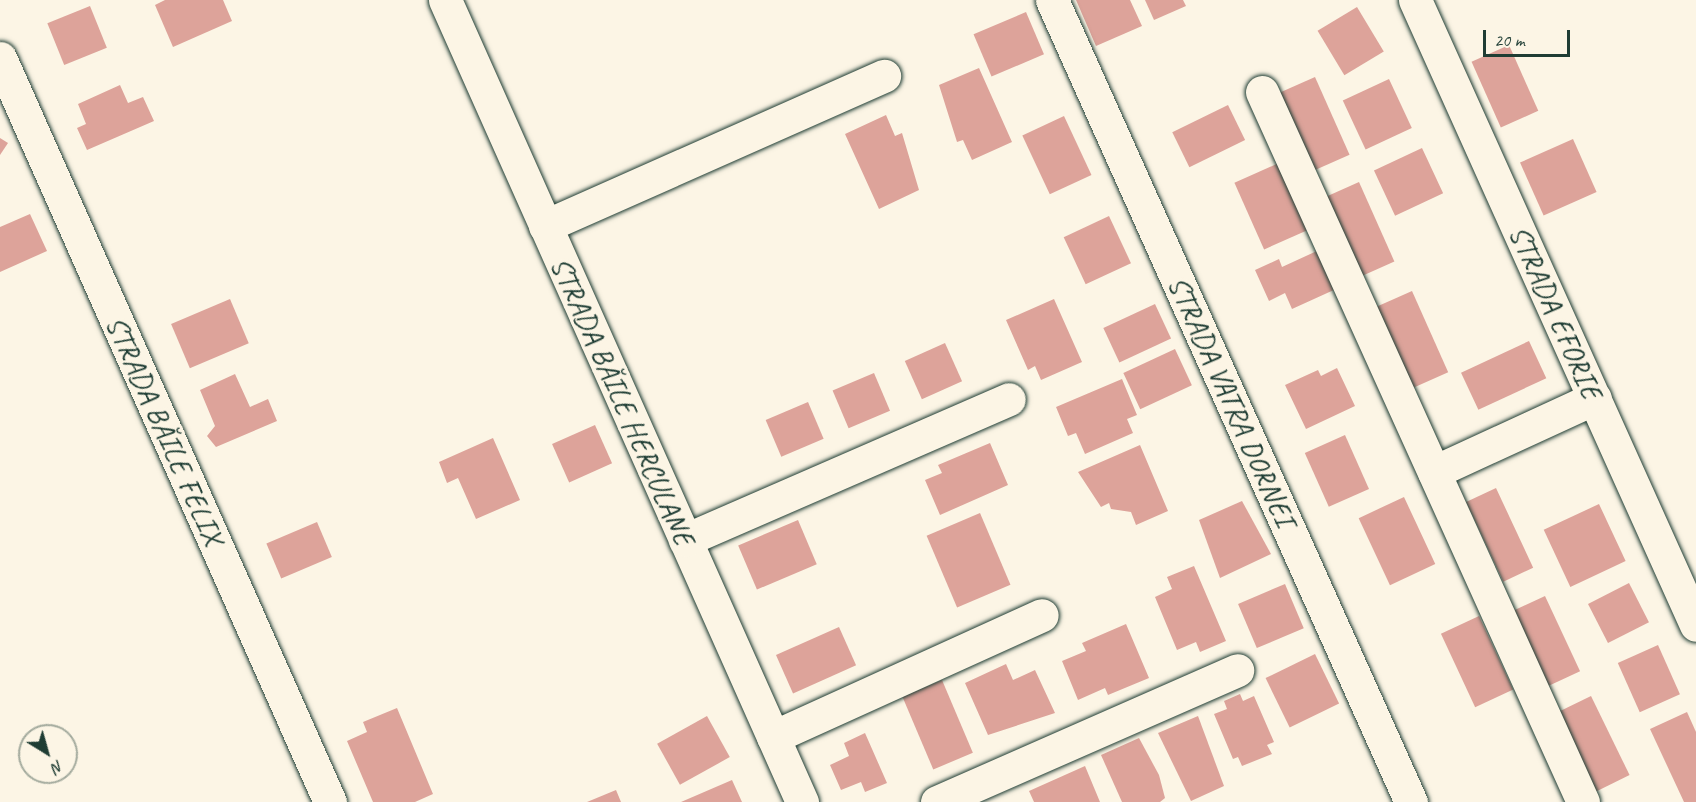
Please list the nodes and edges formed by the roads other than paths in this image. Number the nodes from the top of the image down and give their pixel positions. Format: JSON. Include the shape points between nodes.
{"nodes":[{"id":1,"x":445,"y":0,"type":"edge"},
{"id":2,"x":1052,"y":0,"type":"edge"},
{"id":3,"x":1415,"y":0,"type":"edge"},
{"id":4,"x":0,"y":58,"type":"edge"},
{"id":5,"x":884,"y":75,"type":"dead end"},
{"id":6,"x":1262,"y":92,"type":"dead end"},
{"id":7,"x":545,"y":226,"type":"junction"},
{"id":8,"x":1595,"y":398,"type":"junction"},
{"id":9,"x":1009,"y":399,"type":"dead end"},
{"id":10,"x":1434,"y":472,"type":"junction"},
{"id":11,"x":685,"y":540,"type":"junction"},
{"id":12,"x":1042,"y":615,"type":"dead end"},
{"id":13,"x":1696,"y":625,"type":"edge"},
{"id":14,"x":1237,"y":670,"type":"dead end"},
{"id":15,"x":774,"y":737,"type":"junction"},
{"id":16,"x":330,"y":802,"type":"edge"},
{"id":17,"x":802,"y":802,"type":"edge"},
{"id":18,"x":937,"y":802,"type":"edge"},
{"id":19,"x":1412,"y":802,"type":"edge"},
{"id":20,"x":1583,"y":802,"type":"edge"}],
"edges":[{"from":1,"to":7,"type":"street","name":"STRADA BĂILE HERCULANE"},
{"from":2,"to":19,"type":"street","name":"STRADA VATRA DORNEI"},
{"from":3,"to":8,"type":"street","name":"STRADA EFORIE"},
{"from":4,"to":16,"type":"street","name":"STRADA BĂILE FELIX"},
{"from":5,"to":7,"type":"street"},
{"from":6,"to":10,"type":"street"},
{"from":7,"to":11,"type":"street","name":"STRADA BĂILE HERCULANE"},
{"from":8,"to":10,"type":"street"},
{"from":8,"to":13,"type":"street","name":"STRADA EFORIE"},
{"from":9,"to":11,"type":"street"},
{"from":10,"to":20,"type":"street"},
{"from":11,"to":15,"type":"street","name":"STRADA BĂILE HERCULANE"},
{"from":12,"to":15,"type":"street"},
{"from":14,"to":18,"type":"street"},
{"from":15,"to":17,"type":"street","name":"STRADA BĂILE HERCULANE"}]}
